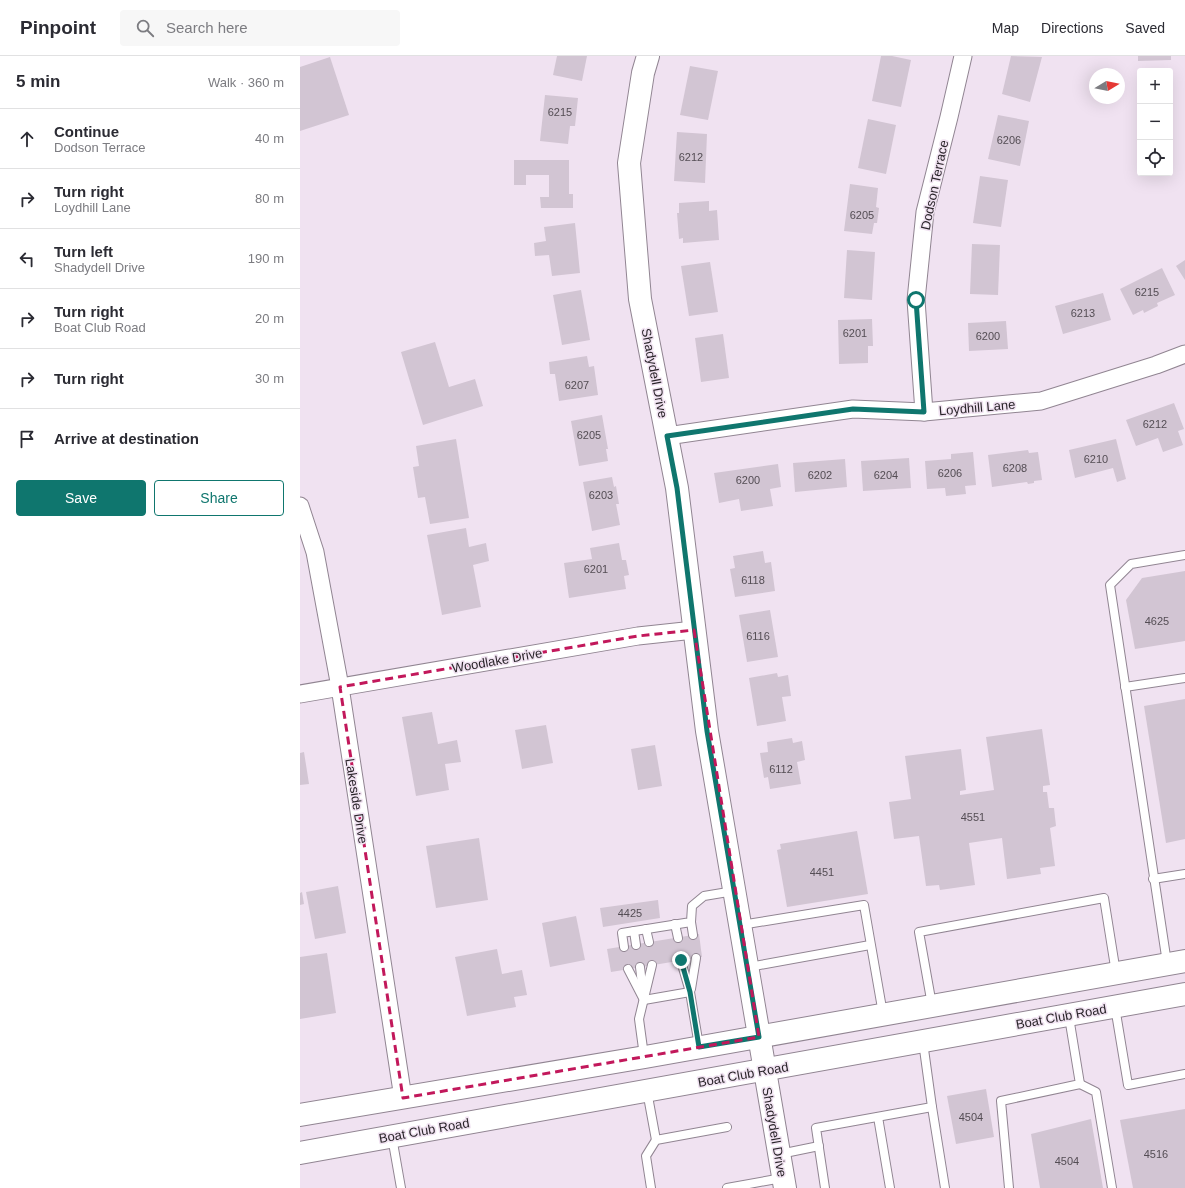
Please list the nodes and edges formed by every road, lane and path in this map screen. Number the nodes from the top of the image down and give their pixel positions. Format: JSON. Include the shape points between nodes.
{"nodes":[{"id":1,"x":648,"y":56,"type":"edge"},
{"id":2,"x":963,"y":56,"type":"edge"},
{"id":3,"x":1185,"y":354,"type":"edge"},
{"id":4,"x":924,"y":412,"type":"junction"},
{"id":5,"x":667,"y":436,"type":"junction"},
{"id":6,"x":300,"y":506,"type":"edge"},
{"id":7,"x":1185,"y":555,"type":"edge"},
{"id":8,"x":694,"y":630,"type":"junction"},
{"id":9,"x":1185,"y":678,"type":"edge"},
{"id":10,"x":340,"y":687,"type":"junction"},
{"id":11,"x":1125,"y":687,"type":"junction"},
{"id":12,"x":300,"y":694,"type":"edge"},
{"id":13,"x":1185,"y":874,"type":"edge"},
{"id":14,"x":1153,"y":879,"type":"junction"},
{"id":15,"x":734,"y":891,"type":"junction"},
{"id":16,"x":691,"y":922,"type":"junction"},
{"id":17,"x":675,"y":924,"type":"junction"},
{"id":18,"x":740,"y":925,"type":"junction"},
{"id":19,"x":646,"y":929,"type":"junction"},
{"id":20,"x":634,"y":931,"type":"junction"},
{"id":21,"x":693,"y":935,"type":"dead end"},
{"id":22,"x":678,"y":938,"type":"dead end"},
{"id":23,"x":648,"y":942,"type":"dead end"},
{"id":24,"x":636,"y":945,"type":"dead end"},
{"id":25,"x":870,"y":945,"type":"junction"},
{"id":26,"x":624,"y":946,"type":"dead end"},
{"id":27,"x":696,"y":958,"type":"dead end"},
{"id":28,"x":681,"y":960,"type":"dead end"},
{"id":29,"x":1176,"y":962,"type":"edge"},
{"id":30,"x":652,"y":965,"type":"dead end"},
{"id":31,"x":640,"y":967,"type":"dead end"},
{"id":32,"x":748,"y":967,"type":"junction"},
{"id":33,"x":628,"y":969,"type":"dead end"},
{"id":34,"x":1116,"y":973,"type":"junction"},
{"id":35,"x":690,"y":992,"type":"junction"},
{"id":36,"x":1185,"y":994,"type":"edge"},
{"id":37,"x":644,"y":1000,"type":"junction"},
{"id":38,"x":932,"y":1006,"type":"junction"},
{"id":39,"x":1115,"y":1007,"type":"junction"},
{"id":40,"x":883,"y":1015,"type":"junction"},
{"id":41,"x":1069,"y":1016,"type":"junction"},
{"id":42,"x":759,"y":1037,"type":"junction"},
{"id":43,"x":923,"y":1041,"type":"junction"},
{"id":44,"x":699,"y":1047,"type":"junction"},
{"id":45,"x":644,"y":1057,"type":"junction"},
{"id":46,"x":765,"y":1070,"type":"junction"},
{"id":47,"x":1185,"y":1074,"type":"edge"},
{"id":48,"x":1080,"y":1084,"type":"junction"},
{"id":49,"x":647,"y":1091,"type":"junction"},
{"id":50,"x":403,"y":1098,"type":"junction"},
{"id":51,"x":932,"y":1107,"type":"junction"},
{"id":52,"x":300,"y":1116,"type":"edge"},
{"id":53,"x":878,"y":1117,"type":"junction"},
{"id":54,"x":727,"y":1128,"type":"dead end"},
{"id":55,"x":392,"y":1136,"type":"junction"},
{"id":56,"x":656,"y":1140,"type":"junction"},
{"id":57,"x":819,"y":1146,"type":"junction"},
{"id":58,"x":300,"y":1153,"type":"edge"},
{"id":59,"x":779,"y":1154,"type":"junction"},
{"id":60,"x":784,"y":1183,"type":"edge"},
{"id":61,"x":741,"y":1187,"type":"edge"},
{"id":62,"x":401,"y":1188,"type":"edge"},
{"id":63,"x":651,"y":1188,"type":"edge"},
{"id":64,"x":727,"y":1188,"type":"edge"},
{"id":65,"x":825,"y":1188,"type":"edge"},
{"id":66,"x":890,"y":1188,"type":"edge"},
{"id":67,"x":945,"y":1188,"type":"edge"},
{"id":68,"x":1010,"y":1188,"type":"edge"},
{"id":69,"x":1112,"y":1188,"type":"edge"}],
"edges":[{"from":1,"to":5,"type":"main road","name":"Shadydell Drive","via":[[629,163],[640,299]]},
{"from":2,"to":4,"type":"street","name":"Dodson Terrace","via":[[925,212],[916,300]]},
{"from":3,"to":4,"type":"street","name":"Loydhill Lane","via":[[1041,401]]},
{"from":4,"to":5,"type":"street","name":"Loydhill Lane","via":[[853,409]]},
{"from":5,"to":8,"type":"main road","name":"Shadydell Drive","via":[[677,488]]},
{"from":6,"to":10,"type":"street","name":"Lakeside Drive","via":[[314,552]]},
{"from":7,"to":11,"type":"lane","via":[[1130,564],[1110,585]]},
{"from":8,"to":10,"type":"street","name":"Woodlake Drive","via":[[638,636]]},
{"from":8,"to":15,"type":"main road","name":"Shadydell Drive","via":[[707,731]]},
{"from":9,"to":11,"type":"lane"},
{"from":10,"to":12,"type":"street","name":"Woodlake Drive"},
{"from":10,"to":50,"type":"street","name":"Lakeside Drive"},
{"from":11,"to":14,"type":"lane"},
{"from":13,"to":14,"type":"lane"},
{"from":14,"to":29,"type":"lane"},
{"from":15,"to":16,"type":"lane","via":[[704,896],[692,906]]},
{"from":15,"to":18,"type":"main road","name":"Shadydell Drive"},
{"from":16,"to":17,"type":"lane"},
{"from":16,"to":21,"type":"lane"},
{"from":17,"to":19,"type":"lane"},
{"from":17,"to":22,"type":"lane"},
{"from":18,"to":25,"type":"lane","via":[[864,905]]},
{"from":18,"to":32,"type":"main road","name":"Shadydell Drive"},
{"from":19,"to":20,"type":"lane"},
{"from":19,"to":23,"type":"lane"},
{"from":20,"to":24,"type":"lane"},
{"from":20,"to":26,"type":"lane","via":[[622,933]]},
{"from":25,"to":32,"type":"lane"},
{"from":25,"to":40,"type":"lane"},
{"from":27,"to":35,"type":"lane"},
{"from":28,"to":35,"type":"lane"},
{"from":29,"to":34,"type":"main road"},
{"from":30,"to":37,"type":"lane"},
{"from":31,"to":37,"type":"lane"},
{"from":32,"to":42,"type":"main road","name":"Shadydell Drive"},
{"from":33,"to":37,"type":"lane"},
{"from":34,"to":38,"type":"main road"},
{"from":34,"to":38,"type":"lane","via":[[1104,898],[919,932]]},
{"from":35,"to":37,"type":"lane"},
{"from":35,"to":44,"type":"lane"},
{"from":36,"to":39,"type":"main road","name":"Boat Club Road"},
{"from":37,"to":45,"type":"lane","via":[[639,1019]]},
{"from":38,"to":40,"type":"main road"},
{"from":39,"to":41,"type":"main road","name":"Boat Club Road"},
{"from":39,"to":47,"type":"lane","via":[[1128,1085]]},
{"from":40,"to":42,"type":"main road"},
{"from":41,"to":43,"type":"main road","name":"Boat Club Road"},
{"from":41,"to":48,"type":"lane"},
{"from":42,"to":44,"type":"main road"},
{"from":42,"to":46,"type":"main road","name":"Shadydell Drive"},
{"from":43,"to":46,"type":"main road","name":"Boat Club Road"},
{"from":43,"to":51,"type":"lane"},
{"from":44,"to":45,"type":"main road"},
{"from":45,"to":50,"type":"main road"},
{"from":46,"to":49,"type":"main road","name":"Boat Club Road"},
{"from":46,"to":59,"type":"main road","name":"Shadydell Drive"},
{"from":48,"to":68,"type":"lane","via":[[1001,1101]]},
{"from":48,"to":69,"type":"lane","via":[[1096,1092]]},
{"from":49,"to":55,"type":"main road","name":"Boat Club Road"},
{"from":49,"to":56,"type":"lane"},
{"from":50,"to":52,"type":"main road"},
{"from":51,"to":53,"type":"lane"},
{"from":51,"to":67,"type":"lane"},
{"from":53,"to":57,"type":"lane","via":[[816,1128]]},
{"from":53,"to":66,"type":"lane"},
{"from":54,"to":56,"type":"lane"},
{"from":55,"to":58,"type":"main road","name":"Boat Club Road"},
{"from":55,"to":62,"type":"lane"},
{"from":56,"to":63,"type":"lane","via":[[646,1156]]},
{"from":57,"to":59,"type":"lane"},
{"from":57,"to":65,"type":"lane"},
{"from":59,"to":60,"type":"main road","name":"Shadydell Drive"},
{"from":60,"to":61,"type":"lane"},
{"from":61,"to":64,"type":"lane"}]}
